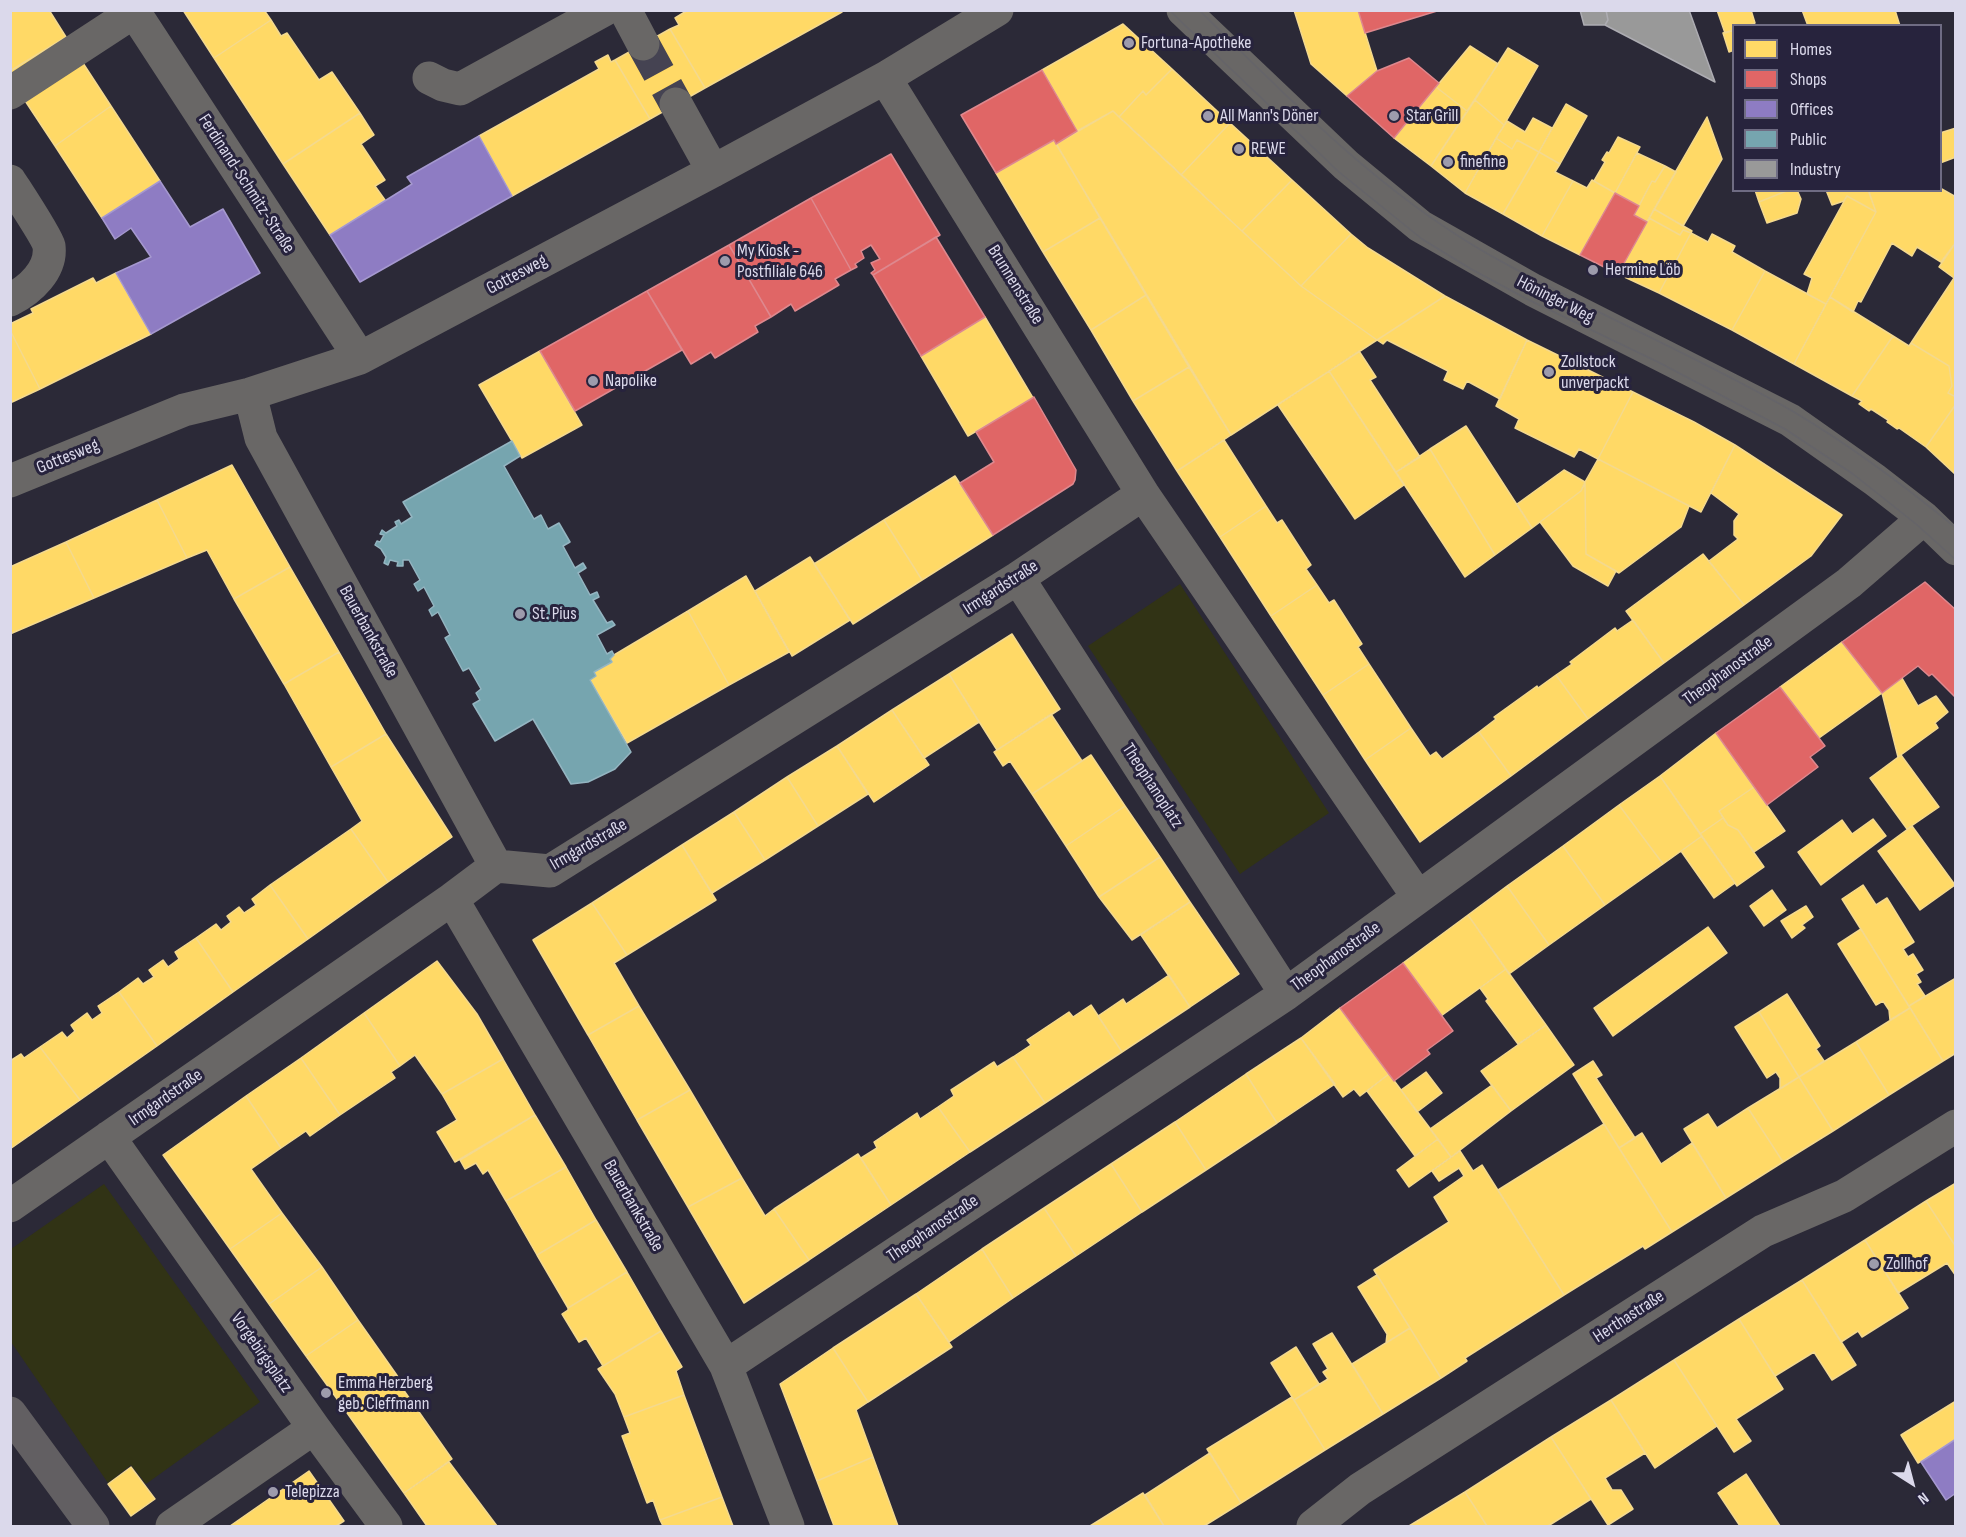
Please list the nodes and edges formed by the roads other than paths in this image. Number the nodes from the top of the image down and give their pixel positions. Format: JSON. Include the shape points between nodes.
{"nodes":[{"id":1,"x":604,"y":10,"type":"edge"},
{"id":2,"x":624,"y":10,"type":"edge"},
{"id":3,"x":1184,"y":10,"type":"edge"},
{"id":4,"x":133,"y":11,"type":"edge"},
{"id":5,"x":988,"y":14,"type":"edge"},
{"id":6,"x":643,"y":44,"type":"tunnel mouth"},
{"id":7,"x":429,"y":78,"type":"dead end"},
{"id":8,"x":885,"y":78,"type":"junction"},
{"id":9,"x":10,"y":93,"type":"edge"},
{"id":10,"x":676,"y":104,"type":"tunnel mouth"},
{"id":11,"x":713,"y":171,"type":"junction"},
{"id":12,"x":10,"y":181,"type":"edge"},
{"id":13,"x":10,"y":300,"type":"edge"},
{"id":14,"x":360,"y":358,"type":"junction"},
{"id":15,"x":250,"y":394,"type":"junction"},
{"id":16,"x":10,"y":481,"type":"edge"},
{"id":17,"x":1143,"y":494,"type":"junction"},
{"id":18,"x":1924,"y":518,"type":"junction"},
{"id":19,"x":1956,"y":549,"type":"edge"},
{"id":20,"x":1018,"y":578,"type":"junction"},
{"id":21,"x":496,"y":866,"type":"junction"},
{"id":22,"x":1418,"y":897,"type":"junction"},
{"id":23,"x":452,"y":899,"type":"junction"},
{"id":24,"x":1287,"y":994,"type":"junction"},
{"id":25,"x":1956,"y":1126,"type":"edge"},
{"id":26,"x":109,"y":1137,"type":"junction"},
{"id":27,"x":10,"y":1206,"type":"edge"},
{"id":28,"x":726,"y":1366,"type":"junction"},
{"id":29,"x":10,"y":1413,"type":"edge"},
{"id":30,"x":314,"y":1428,"type":"junction"},
{"id":31,"x":93,"y":1527,"type":"edge"},
{"id":32,"x":172,"y":1527,"type":"edge"},
{"id":33,"x":386,"y":1527,"type":"edge"},
{"id":34,"x":788,"y":1527,"type":"edge"},
{"id":35,"x":1313,"y":1527,"type":"edge"}],
"edges":[{"from":1,"to":7,"type":"street","via":[[460,88]]},
{"from":2,"to":6,"type":"street"},
{"from":3,"to":18,"type":"street","name":"Höninger Weg","via":[[1346,165],[1420,226],[1533,290],[1790,420]]},
{"from":4,"to":9,"type":"street"},
{"from":4,"to":14,"type":"street","name":"Ferdinand-Schmitz-Straße"},
{"from":5,"to":8,"type":"street","name":"Gottesweg"},
{"from":8,"to":11,"type":"street","name":"Gottesweg"},
{"from":8,"to":17,"type":"street","name":"Brunnenstraße"},
{"from":10,"to":11,"type":"street"},
{"from":11,"to":14,"type":"street","name":"Gottesweg"},
{"from":12,"to":13,"type":"street","via":[[49,245],[46,268],[25,293]]},
{"from":14,"to":15,"type":"street","name":"Gottesweg"},
{"from":15,"to":16,"type":"street","name":"Gottesweg","via":[[184,410]]},
{"from":15,"to":21,"type":"street","name":"Bauerbankstraße","via":[[261,438]]},
{"from":17,"to":20,"type":"street","name":"Irmgardstraße"},
{"from":17,"to":22,"type":"street"},
{"from":18,"to":19,"type":"street","name":"Höninger Weg"},
{"from":18,"to":22,"type":"street","name":"Theophanostraße","via":[[1849,583]]},
{"from":20,"to":21,"type":"street","name":"Irmgardstraße","via":[[550,871]]},
{"from":20,"to":24,"type":"street","name":"Theophanoplatz"},
{"from":21,"to":23,"type":"street","name":"Irmgardstraße"},
{"from":22,"to":24,"type":"street","name":"Theophanostraße"},
{"from":23,"to":26,"type":"street","name":"Irmgardstraße"},
{"from":23,"to":28,"type":"street","name":"Bauerbankstraße"},
{"from":24,"to":28,"type":"street","name":"Theophanostraße"},
{"from":25,"to":35,"type":"street","name":"Herthastraße","via":[[1844,1196],[1763,1231],[1360,1490]]},
{"from":26,"to":27,"type":"street","name":"Irmgardstraße"},
{"from":26,"to":30,"type":"street","name":"Vorgebirgsplatz"},
{"from":28,"to":34,"type":"street","name":"Bauerbankstraße"},
{"from":29,"to":31,"type":"main road"},
{"from":30,"to":32,"type":"street"},
{"from":30,"to":33,"type":"street","name":"Vorgebirgsplatz"}]}
